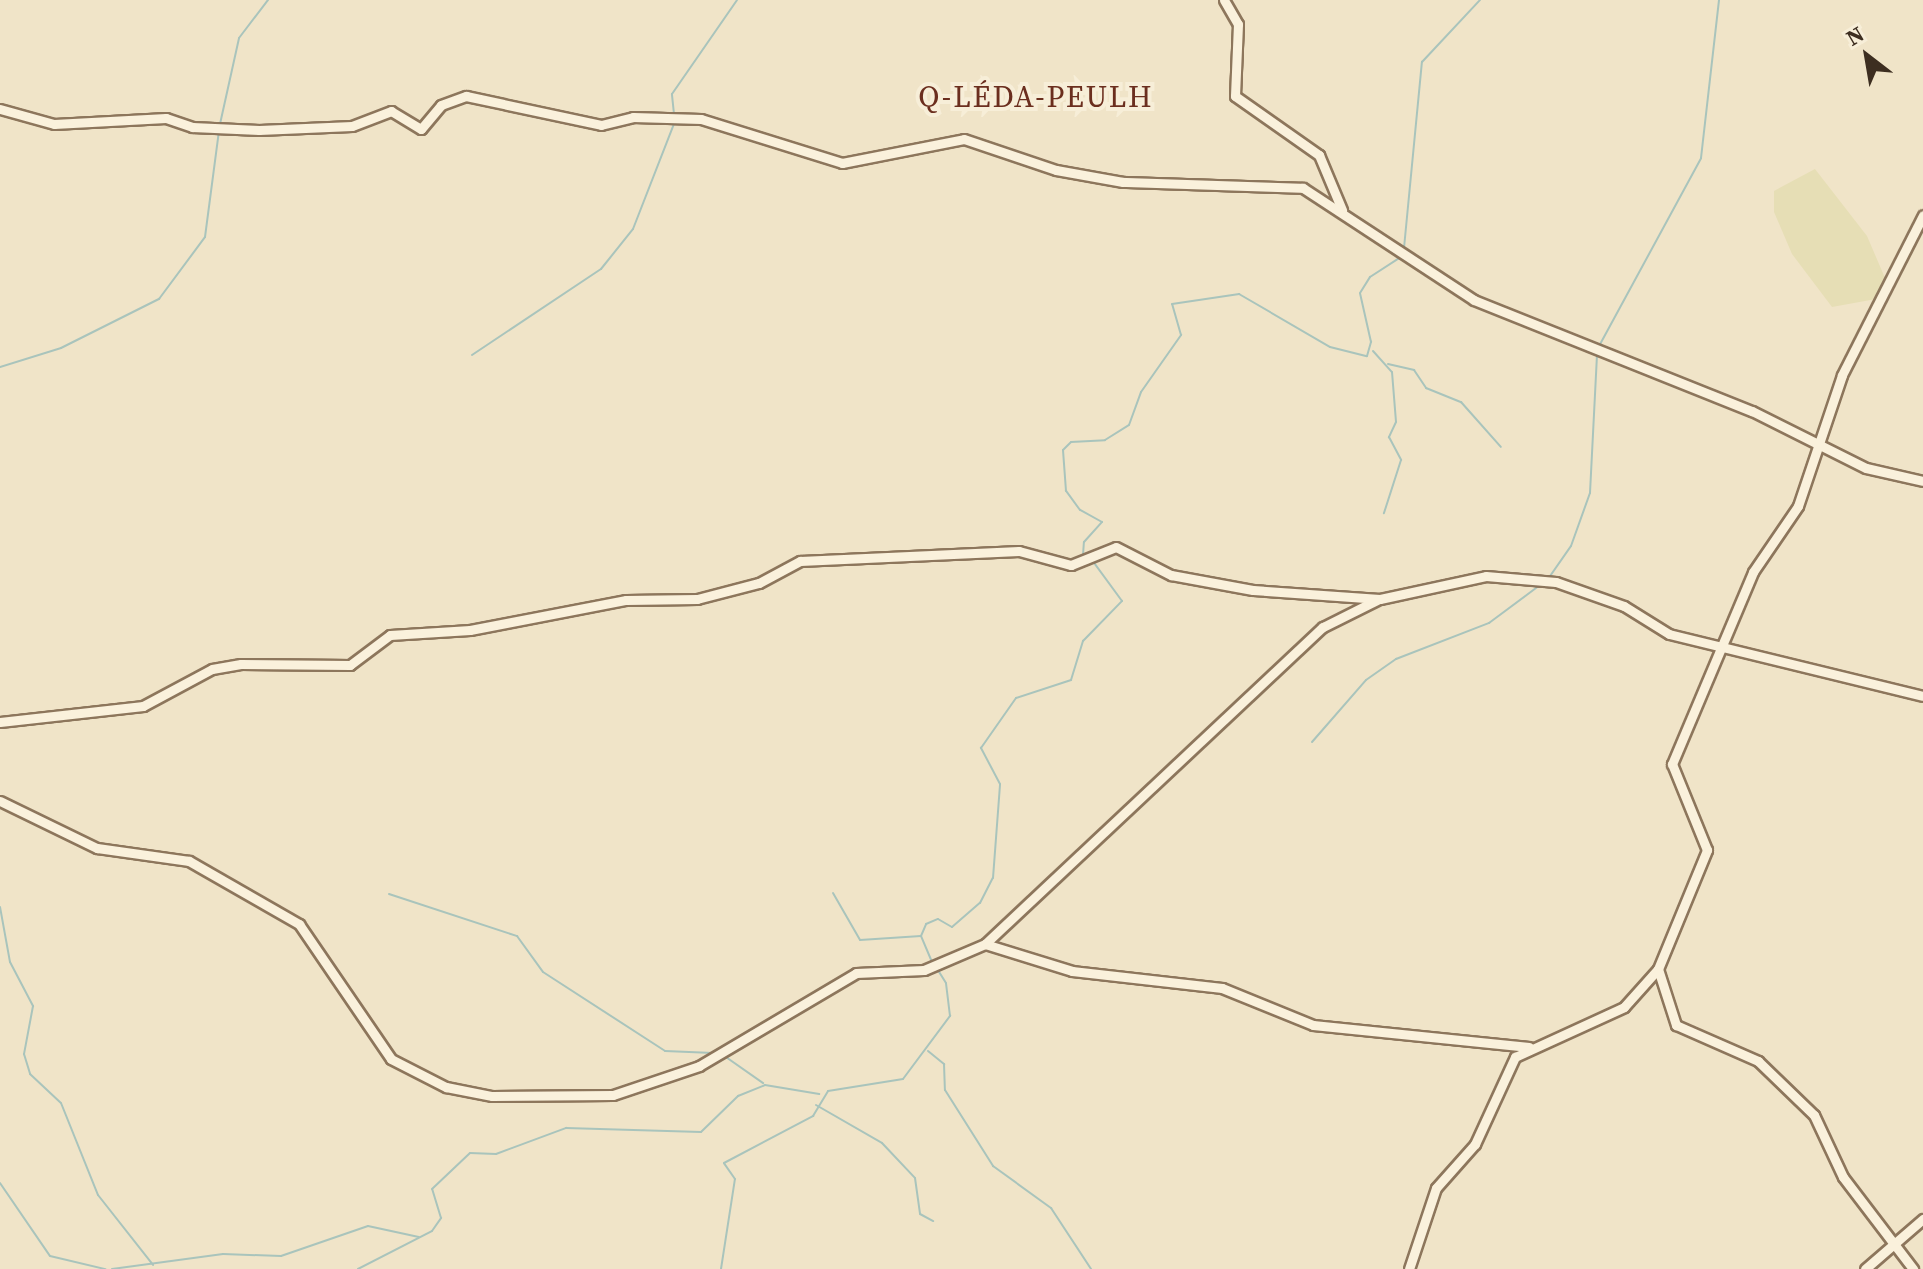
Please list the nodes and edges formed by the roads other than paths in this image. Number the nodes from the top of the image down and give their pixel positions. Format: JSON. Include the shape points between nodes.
{"nodes":[{"id":1,"x":1224,"y":0,"type":"edge"},
{"id":2,"x":0,"y":109,"type":"edge"},
{"id":3,"x":1342,"y":210,"type":"junction"},
{"id":4,"x":1923,"y":215,"type":"edge"},
{"id":5,"x":1820,"y":446,"type":"junction"},
{"id":6,"x":1923,"y":481,"type":"edge"},
{"id":7,"x":1380,"y":599,"type":"junction"},
{"id":8,"x":1724,"y":643,"type":"junction"},
{"id":9,"x":1923,"y":696,"type":"edge"},
{"id":10,"x":0,"y":722,"type":"edge"},
{"id":11,"x":0,"y":801,"type":"edge"},
{"id":12,"x":985,"y":944,"type":"junction"},
{"id":13,"x":1658,"y":969,"type":"junction"},
{"id":14,"x":1529,"y":1047,"type":"junction"},
{"id":15,"x":1923,"y":1219,"type":"edge"},
{"id":16,"x":1894,"y":1245,"type":"junction"},
{"id":17,"x":1409,"y":1269,"type":"edge"},
{"id":18,"x":1865,"y":1269,"type":"edge"},
{"id":19,"x":1913,"y":1269,"type":"edge"}],
"edges":[{"from":1,"to":3,"type":"street","via":[[1238,24],[1235,96],[1319,155]]},
{"from":2,"to":3,"type":"street","via":[[54,124],[166,118],[192,127],[259,130],[352,126],[391,111],[414,130],[466,96],[601,125],[633,117],[701,119],[842,163],[964,139],[1056,170],[1123,182],[1303,188]]},
{"from":3,"to":5,"type":"street","via":[[1474,300]]},
{"from":4,"to":5,"type":"street","via":[[1842,375]]},
{"from":5,"to":6,"type":"street","via":[[1866,468]]},
{"from":5,"to":8,"type":"street","via":[[1798,506],[1753,572]]},
{"from":7,"to":8,"type":"street","via":[[1486,576],[1556,582],[1624,606],[1669,634]]},
{"from":7,"to":10,"type":"street","via":[[1193,582],[1116,547],[1071,565],[1019,551],[800,561],[759,583],[697,599],[626,600],[470,630],[390,635],[350,665],[241,664],[212,669],[143,706]]},
{"from":7,"to":12,"type":"street","via":[[1323,627]]},
{"from":8,"to":9,"type":"street"},
{"from":8,"to":13,"type":"street","via":[[1672,764],[1707,850]]},
{"from":11,"to":12,"type":"street","via":[[97,848],[189,861],[299,924],[391,1059],[446,1087],[492,1096],[613,1095],[699,1066],[856,973],[924,970]]},
{"from":12,"to":14,"type":"street","via":[[1072,971],[1222,988],[1313,1025]]},
{"from":13,"to":14,"type":"street","via":[[1624,1007]]},
{"from":13,"to":16,"type":"street","via":[[1676,1025],[1758,1061],[1814,1115],[1843,1177]]},
{"from":14,"to":17,"type":"street","via":[[1509,1065],[1475,1144],[1436,1188]]},
{"from":15,"to":16,"type":"street"},
{"from":16,"to":18,"type":"street"},
{"from":16,"to":19,"type":"street"}]}
